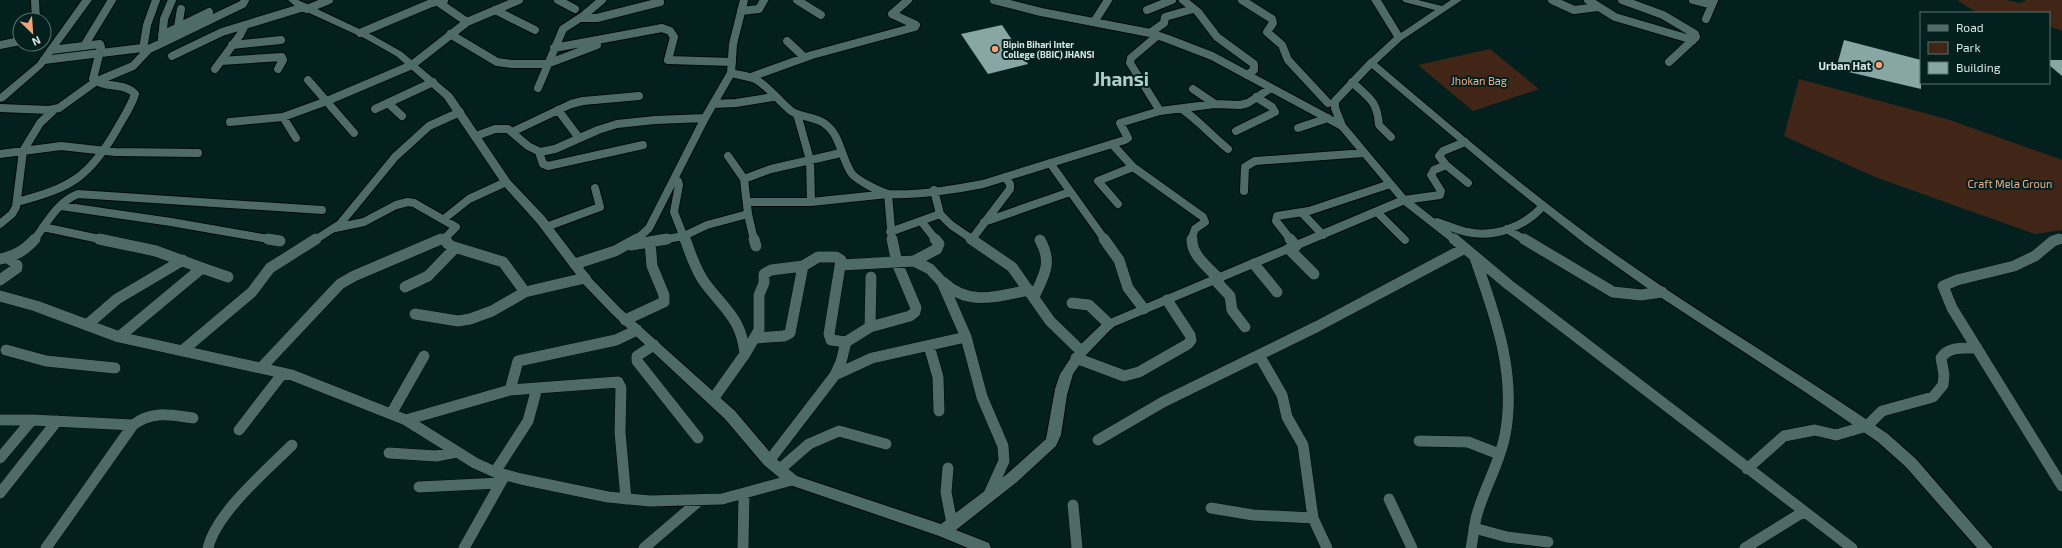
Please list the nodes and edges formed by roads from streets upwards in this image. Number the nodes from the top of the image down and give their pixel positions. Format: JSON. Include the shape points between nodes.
{"nodes":[{"id":1,"x":35,"y":0,"type":"edge"},
{"id":2,"x":87,"y":0,"type":"edge"},
{"id":3,"x":112,"y":0,"type":"edge"},
{"id":4,"x":156,"y":0,"type":"edge"},
{"id":5,"x":172,"y":0,"type":"edge"},
{"id":6,"x":244,"y":0,"type":"edge"},
{"id":7,"x":329,"y":0,"type":"edge"},
{"id":8,"x":519,"y":0,"type":"edge"},
{"id":9,"x":558,"y":0,"type":"edge"},
{"id":10,"x":602,"y":0,"type":"edge"},
{"id":11,"x":744,"y":0,"type":"edge"},
{"id":12,"x":764,"y":0,"type":"edge"},
{"id":13,"x":797,"y":0,"type":"edge"},
{"id":14,"x":908,"y":0,"type":"edge"},
{"id":15,"x":994,"y":0,"type":"edge"},
{"id":16,"x":1108,"y":0,"type":"edge"},
{"id":17,"x":1172,"y":0,"type":"edge"},
{"id":18,"x":1183,"y":0,"type":"edge"},
{"id":19,"x":1242,"y":0,"type":"edge"},
{"id":20,"x":1376,"y":0,"type":"edge"},
{"id":21,"x":1407,"y":0,"type":"edge"},
{"id":22,"x":1458,"y":0,"type":"edge"},
{"id":23,"x":1552,"y":0,"type":"edge"},
{"id":24,"x":1588,"y":0,"type":"edge"},
{"id":25,"x":1622,"y":0,"type":"edge"},
{"id":26,"x":1693,"y":0,"type":"edge"},
{"id":27,"x":442,"y":1,"type":"edge"},
{"id":28,"x":660,"y":2,"type":"dead end"},
{"id":29,"x":1713,"y":3,"type":"edge"},
{"id":30,"x":301,"y":5,"type":"edge"},
{"id":31,"x":1598,"y":7,"type":"junction"},
{"id":32,"x":182,"y":9,"type":"dead end"},
{"id":33,"x":575,"y":9,"type":"dead end"},
{"id":34,"x":1193,"y":9,"type":"junction"},
{"id":35,"x":1442,"y":9,"type":"junction"},
{"id":36,"x":495,"y":10,"type":"junction"},
{"id":37,"x":1147,"y":10,"type":"dead end"},
{"id":38,"x":741,"y":11,"type":"junction"},
{"id":39,"x":36,"y":12,"type":"edge"},
{"id":40,"x":209,"y":12,"type":"dead end"},
{"id":41,"x":820,"y":15,"type":"dead end"},
{"id":42,"x":580,"y":18,"type":"junction"},
{"id":43,"x":1706,"y":19,"type":"dead end"},
{"id":44,"x":467,"y":22,"type":"junction"},
{"id":45,"x":1094,"y":22,"type":"junction"},
{"id":46,"x":245,"y":25,"type":"junction"},
{"id":47,"x":178,"y":27,"type":"junction"},
{"id":48,"x":535,"y":30,"type":"dead end"},
{"id":49,"x":360,"y":33,"type":"junction"},
{"id":50,"x":450,"y":34,"type":"junction"},
{"id":51,"x":1154,"y":34,"type":"junction"},
{"id":52,"x":162,"y":35,"type":"junction"},
{"id":53,"x":619,"y":36,"type":"junction"},
{"id":54,"x":1399,"y":38,"type":"junction"},
{"id":55,"x":281,"y":40,"type":"dead end"},
{"id":56,"x":787,"y":40,"type":"dead end"},
{"id":57,"x":1693,"y":40,"type":"junction"},
{"id":58,"x":12,"y":43,"type":"edge"},
{"id":59,"x":162,"y":44,"type":"junction"},
{"id":60,"x":0,"y":45,"type":"edge"},
{"id":61,"x":232,"y":45,"type":"junction"},
{"id":62,"x":84,"y":46,"type":"junction"},
{"id":63,"x":554,"y":48,"type":"junction"},
{"id":64,"x":52,"y":49,"type":"edge"},
{"id":65,"x":145,"y":49,"type":"junction"},
{"id":66,"x":52,"y":50,"type":"edge"},
{"id":67,"x":50,"y":52,"type":"edge"},
{"id":68,"x":100,"y":54,"type":"junction"},
{"id":69,"x":172,"y":56,"type":"dead end"},
{"id":70,"x":804,"y":57,"type":"junction"},
{"id":71,"x":44,"y":60,"type":"junction"},
{"id":72,"x":221,"y":61,"type":"junction"},
{"id":73,"x":732,"y":62,"type":"junction"},
{"id":74,"x":1669,"y":62,"type":"dead end"},
{"id":75,"x":1371,"y":63,"type":"junction"},
{"id":76,"x":412,"y":64,"type":"junction"},
{"id":77,"x":548,"y":64,"type":"junction"},
{"id":78,"x":215,"y":69,"type":"dead end"},
{"id":79,"x":278,"y":69,"type":"dead end"},
{"id":80,"x":731,"y":73,"type":"junction"},
{"id":81,"x":1247,"y":75,"type":"junction"},
{"id":82,"x":751,"y":77,"type":"junction"},
{"id":83,"x":308,"y":80,"type":"dead end"},
{"id":84,"x":96,"y":82,"type":"junction"},
{"id":85,"x":433,"y":82,"type":"junction"},
{"id":86,"x":1352,"y":82,"type":"junction"},
{"id":87,"x":538,"y":88,"type":"dead end"},
{"id":88,"x":1271,"y":88,"type":"junction"},
{"id":89,"x":1193,"y":89,"type":"dead end"},
{"id":90,"x":639,"y":96,"type":"dead end"},
{"id":91,"x":2,"y":97,"type":"edge"},
{"id":92,"x":773,"y":97,"type":"junction"},
{"id":93,"x":1256,"y":98,"type":"junction"},
{"id":94,"x":328,"y":101,"type":"junction"},
{"id":95,"x":1332,"y":102,"type":"junction"},
{"id":96,"x":388,"y":103,"type":"junction"},
{"id":97,"x":713,"y":104,"type":"junction"},
{"id":98,"x":1214,"y":104,"type":"junction"},
{"id":99,"x":0,"y":108,"type":"edge"},
{"id":100,"x":54,"y":109,"type":"junction"},
{"id":101,"x":375,"y":109,"type":"dead end"},
{"id":102,"x":1182,"y":109,"type":"junction"},
{"id":103,"x":1310,"y":109,"type":"junction"},
{"id":104,"x":558,"y":110,"type":"junction"},
{"id":105,"x":1160,"y":111,"type":"junction"},
{"id":106,"x":460,"y":112,"type":"junction"},
{"id":107,"x":797,"y":114,"type":"junction"},
{"id":108,"x":402,"y":116,"type":"dead end"},
{"id":109,"x":283,"y":117,"type":"junction"},
{"id":110,"x":705,"y":118,"type":"junction"},
{"id":111,"x":1328,"y":118,"type":"junction"},
{"id":112,"x":230,"y":122,"type":"dead end"},
{"id":113,"x":1342,"y":126,"type":"junction"},
{"id":114,"x":1298,"y":128,"type":"dead end"},
{"id":115,"x":1236,"y":131,"type":"dead end"},
{"id":116,"x":512,"y":132,"type":"junction"},
{"id":117,"x":354,"y":133,"type":"dead end"},
{"id":118,"x":476,"y":136,"type":"junction"},
{"id":119,"x":1391,"y":137,"type":"dead end"},
{"id":120,"x":296,"y":138,"type":"dead end"},
{"id":121,"x":579,"y":138,"type":"junction"},
{"id":122,"x":1464,"y":142,"type":"junction"},
{"id":123,"x":1112,"y":144,"type":"junction"},
{"id":124,"x":643,"y":145,"type":"dead end"},
{"id":125,"x":1228,"y":149,"type":"dead end"},
{"id":126,"x":23,"y":151,"type":"junction"},
{"id":127,"x":105,"y":151,"type":"junction"},
{"id":128,"x":539,"y":152,"type":"junction"},
{"id":129,"x":198,"y":153,"type":"dead end"},
{"id":130,"x":841,"y":153,"type":"junction"},
{"id":131,"x":1364,"y":153,"type":"junction"},
{"id":132,"x":0,"y":154,"type":"edge"},
{"id":133,"x":728,"y":156,"type":"dead end"},
{"id":134,"x":810,"y":160,"type":"junction"},
{"id":135,"x":1050,"y":163,"type":"junction"},
{"id":136,"x":1446,"y":165,"type":"junction"},
{"id":137,"x":1133,"y":167,"type":"junction"},
{"id":138,"x":1005,"y":177,"type":"junction"},
{"id":139,"x":674,"y":178,"type":"junction"},
{"id":140,"x":744,"y":179,"type":"junction"},
{"id":141,"x":506,"y":182,"type":"junction"},
{"id":142,"x":1468,"y":183,"type":"dead end"},
{"id":143,"x":1390,"y":184,"type":"junction"},
{"id":144,"x":595,"y":188,"type":"dead end"},
{"id":145,"x":934,"y":190,"type":"junction"},
{"id":146,"x":1244,"y":191,"type":"dead end"},
{"id":147,"x":1070,"y":192,"type":"junction"},
{"id":148,"x":888,"y":194,"type":"junction"},
{"id":149,"x":1404,"y":200,"type":"junction"},
{"id":150,"x":17,"y":202,"type":"junction"},
{"id":151,"x":747,"y":202,"type":"junction"},
{"id":152,"x":811,"y":202,"type":"junction"},
{"id":153,"x":1118,"y":204,"type":"dead end"},
{"id":154,"x":61,"y":206,"type":"junction"},
{"id":155,"x":1543,"y":206,"type":"junction"},
{"id":156,"x":322,"y":210,"type":"dead end"},
{"id":157,"x":1377,"y":212,"type":"junction"},
{"id":158,"x":1302,"y":213,"type":"junction"},
{"id":159,"x":748,"y":214,"type":"junction"},
{"id":160,"x":940,"y":214,"type":"junction"},
{"id":161,"x":444,"y":219,"type":"junction"},
{"id":162,"x":921,"y":221,"type":"junction"},
{"id":163,"x":1431,"y":221,"type":"junction"},
{"id":164,"x":984,"y":222,"type":"junction"},
{"id":165,"x":0,"y":224,"type":"edge"},
{"id":166,"x":546,"y":227,"type":"junction"},
{"id":167,"x":43,"y":228,"type":"junction"},
{"id":168,"x":335,"y":228,"type":"junction"},
{"id":169,"x":1507,"y":229,"type":"junction"},
{"id":170,"x":890,"y":232,"type":"junction"},
{"id":171,"x":1323,"y":235,"type":"junction"},
{"id":172,"x":684,"y":236,"type":"junction"},
{"id":173,"x":446,"y":237,"type":"junction"},
{"id":174,"x":972,"y":238,"type":"junction"},
{"id":175,"x":2062,"y":238,"type":"edge"},
{"id":176,"x":1040,"y":240,"type":"dead end"},
{"id":177,"x":1405,"y":240,"type":"dead end"},
{"id":178,"x":280,"y":241,"type":"dead end"},
{"id":179,"x":650,"y":242,"type":"junction"},
{"id":180,"x":628,"y":245,"type":"junction"},
{"id":181,"x":756,"y":246,"type":"dead end"},
{"id":182,"x":455,"y":248,"type":"junction"},
{"id":183,"x":1292,"y":248,"type":"junction"},
{"id":184,"x":1465,"y":248,"type":"junction"},
{"id":185,"x":1474,"y":256,"type":"junction"},
{"id":186,"x":4,"y":258,"type":"edge"},
{"id":187,"x":183,"y":260,"type":"junction"},
{"id":188,"x":914,"y":261,"type":"junction"},
{"id":189,"x":897,"y":263,"type":"junction"},
{"id":190,"x":575,"y":264,"type":"junction"},
{"id":191,"x":1254,"y":264,"type":"junction"},
{"id":192,"x":803,"y":266,"type":"junction"},
{"id":193,"x":841,"y":266,"type":"junction"},
{"id":194,"x":202,"y":268,"type":"junction"},
{"id":195,"x":1314,"y":274,"type":"dead end"},
{"id":196,"x":228,"y":277,"type":"dead end"},
{"id":197,"x":871,"y":277,"type":"dead end"},
{"id":198,"x":585,"y":278,"type":"junction"},
{"id":199,"x":1217,"y":279,"type":"junction"},
{"id":200,"x":0,"y":280,"type":"edge"},
{"id":201,"x":942,"y":282,"type":"junction"},
{"id":202,"x":405,"y":287,"type":"dead end"},
{"id":203,"x":525,"y":292,"type":"junction"},
{"id":204,"x":1278,"y":292,"type":"dead end"},
{"id":205,"x":1662,"y":292,"type":"junction"},
{"id":206,"x":1032,"y":294,"type":"junction"},
{"id":207,"x":0,"y":296,"type":"edge"},
{"id":208,"x":1167,"y":300,"type":"junction"},
{"id":209,"x":1072,"y":303,"type":"dead end"},
{"id":210,"x":1144,"y":309,"type":"junction"},
{"id":211,"x":415,"y":314,"type":"dead end"},
{"id":212,"x":625,"y":320,"type":"junction"},
{"id":213,"x":88,"y":324,"type":"junction"},
{"id":214,"x":1109,"y":324,"type":"junction"},
{"id":215,"x":870,"y":326,"type":"junction"},
{"id":216,"x":1245,"y":327,"type":"dead end"},
{"id":217,"x":637,"y":330,"type":"junction"},
{"id":218,"x":119,"y":337,"type":"junction"},
{"id":219,"x":756,"y":338,"type":"junction"},
{"id":220,"x":966,"y":338,"type":"junction"},
{"id":221,"x":846,"y":342,"type":"junction"},
{"id":222,"x":654,"y":345,"type":"junction"},
{"id":223,"x":929,"y":346,"type":"junction"},
{"id":224,"x":1977,"y":348,"type":"junction"},
{"id":225,"x":2,"y":351,"type":"edge"},
{"id":226,"x":182,"y":351,"type":"junction"},
{"id":227,"x":745,"y":354,"type":"junction"},
{"id":228,"x":1079,"y":355,"type":"junction"},
{"id":229,"x":1259,"y":355,"type":"junction"},
{"id":230,"x":424,"y":356,"type":"dead end"},
{"id":231,"x":115,"y":368,"type":"dead end"},
{"id":232,"x":262,"y":368,"type":"junction"},
{"id":233,"x":283,"y":373,"type":"junction"},
{"id":234,"x":835,"y":375,"type":"junction"},
{"id":235,"x":537,"y":388,"type":"junction"},
{"id":236,"x":510,"y":390,"type":"junction"},
{"id":237,"x":713,"y":399,"type":"junction"},
{"id":238,"x":939,"y":411,"type":"dead end"},
{"id":239,"x":391,"y":414,"type":"junction"},
{"id":240,"x":193,"y":418,"type":"dead end"},
{"id":241,"x":0,"y":420,"type":"edge"},
{"id":242,"x":32,"y":420,"type":"junction"},
{"id":243,"x":406,"y":420,"type":"junction"},
{"id":244,"x":57,"y":422,"type":"junction"},
{"id":245,"x":133,"y":426,"type":"junction"},
{"id":246,"x":1867,"y":426,"type":"junction"},
{"id":247,"x":239,"y":430,"type":"dead end"},
{"id":248,"x":698,"y":438,"type":"dead end"},
{"id":249,"x":1098,"y":440,"type":"dead end"},
{"id":250,"x":1419,"y":441,"type":"dead end"},
{"id":251,"x":886,"y":444,"type":"dead end"},
{"id":252,"x":292,"y":445,"type":"dead end"},
{"id":253,"x":457,"y":452,"type":"junction"},
{"id":254,"x":388,"y":453,"type":"dead end"},
{"id":255,"x":1499,"y":454,"type":"junction"},
{"id":256,"x":0,"y":458,"type":"edge"},
{"id":257,"x":769,"y":461,"type":"junction"},
{"id":258,"x":948,"y":468,"type":"dead end"},
{"id":259,"x":1747,"y":469,"type":"junction"},
{"id":260,"x":779,"y":470,"type":"junction"},
{"id":261,"x":500,"y":476,"type":"junction"},
{"id":262,"x":792,"y":480,"type":"junction"},
{"id":263,"x":2062,"y":486,"type":"edge"},
{"id":264,"x":419,"y":487,"type":"dead end"},
{"id":265,"x":0,"y":492,"type":"edge"},
{"id":266,"x":744,"y":494,"type":"junction"},
{"id":267,"x":989,"y":494,"type":"junction"},
{"id":268,"x":626,"y":499,"type":"junction"},
{"id":269,"x":1389,"y":499,"type":"dead end"},
{"id":270,"x":700,"y":500,"type":"junction"},
{"id":271,"x":1073,"y":505,"type":"dead end"},
{"id":272,"x":1211,"y":508,"type":"dead end"},
{"id":273,"x":1803,"y":512,"type":"junction"},
{"id":274,"x":1313,"y":518,"type":"junction"},
{"id":275,"x":947,"y":527,"type":"junction"},
{"id":276,"x":1474,"y":528,"type":"junction"},
{"id":277,"x":1548,"y":542,"type":"dead end"},
{"id":278,"x":46,"y":548,"type":"edge"},
{"id":279,"x":208,"y":548,"type":"edge"},
{"id":280,"x":464,"y":548,"type":"edge"},
{"id":281,"x":644,"y":548,"type":"edge"},
{"id":282,"x":743,"y":548,"type":"edge"},
{"id":283,"x":984,"y":548,"type":"edge"},
{"id":284,"x":1077,"y":548,"type":"edge"},
{"id":285,"x":1327,"y":548,"type":"edge"},
{"id":286,"x":1412,"y":548,"type":"edge"},
{"id":287,"x":1471,"y":548,"type":"edge"},
{"id":288,"x":1745,"y":548,"type":"edge"},
{"id":289,"x":1852,"y":548,"type":"edge"},
{"id":290,"x":1986,"y":548,"type":"edge"}],
"edges":[{"from":1,"to":39,"type":"street"},
{"from":2,"to":64,"type":"street"},
{"from":3,"to":62,"type":"street"},
{"from":4,"to":65,"type":"street","via":[[146,25]]},
{"from":5,"to":52,"type":"street","via":[[164,19]]},
{"from":6,"to":59,"type":"street","via":[[246,1],[243,4]]},
{"from":7,"to":30,"type":"street"},
{"from":8,"to":36,"type":"street"},
{"from":9,"to":33,"type":"street"},
{"from":10,"to":42,"type":"street"},
{"from":11,"to":38,"type":"street"},
{"from":12,"to":38,"type":"street","via":[[757,10]]},
{"from":13,"to":41,"type":"street"},
{"from":14,"to":70,"type":"street","via":[[892,14],[914,22],[915,27]]},
{"from":15,"to":45,"type":"street"},
{"from":16,"to":45,"type":"street"},
{"from":17,"to":37,"type":"street"},
{"from":18,"to":34,"type":"street"},
{"from":19,"to":95,"type":"street","via":[[1272,19],[1273,23],[1267,32],[1282,45],[1288,60]]},
{"from":20,"to":54,"type":"street"},
{"from":21,"to":35,"type":"street"},
{"from":22,"to":35,"type":"street"},
{"from":23,"to":31,"type":"street","via":[[1571,11]]},
{"from":24,"to":31,"type":"street"},
{"from":25,"to":57,"type":"street","via":[[1663,15],[1692,31],[1696,37]]},
{"from":26,"to":29,"type":"street"},
{"from":27,"to":44,"type":"street"},
{"from":27,"to":49,"type":"street"},
{"from":28,"to":42,"type":"street","via":[[597,18]]},
{"from":29,"to":43,"type":"street"},
{"from":30,"to":46,"type":"street"},
{"from":30,"to":49,"type":"street"},
{"from":31,"to":57,"type":"street","via":[[1614,17]]},
{"from":32,"to":47,"type":"street"},
{"from":34,"to":51,"type":"street","via":[[1165,17],[1164,24]]},
{"from":34,"to":81,"type":"street","via":[[1212,32],[1254,64],[1254,70]]},
{"from":35,"to":54,"type":"street"},
{"from":36,"to":44,"type":"street"},
{"from":36,"to":48,"type":"street"},
{"from":38,"to":73,"type":"street","via":[[733,44]]},
{"from":40,"to":47,"type":"street"},
{"from":42,"to":63,"type":"street","via":[[563,29]]},
{"from":44,"to":50,"type":"street"},
{"from":45,"to":51,"type":"street"},
{"from":46,"to":61,"type":"street"},
{"from":46,"to":69,"type":"street","via":[[222,32]]},
{"from":47,"to":52,"type":"street"},
{"from":49,"to":76,"type":"street"},
{"from":50,"to":76,"type":"street"},
{"from":50,"to":77,"type":"street","via":[[497,62]]},
{"from":51,"to":81,"type":"street","via":[[1212,56]]},
{"from":51,"to":105,"type":"street","via":[[1131,58],[1130,63]]},
{"from":52,"to":59,"type":"street"},
{"from":53,"to":63,"type":"street"},
{"from":53,"to":73,"type":"street","via":[[658,28],[666,29],[674,37],[668,60]]},
{"from":53,"to":77,"type":"street"},
{"from":54,"to":75,"type":"street"},
{"from":55,"to":61,"type":"street"},
{"from":56,"to":70,"type":"street"},
{"from":57,"to":74,"type":"street"},
{"from":58,"to":60,"type":"street"},
{"from":59,"to":65,"type":"street"},
{"from":61,"to":72,"type":"street"},
{"from":62,"to":66,"type":"street"},
{"from":62,"to":68,"type":"street","via":[[100,44]]},
{"from":63,"to":77,"type":"street"},
{"from":65,"to":68,"type":"street"},
{"from":65,"to":84,"type":"street","via":[[133,66]]},
{"from":67,"to":71,"type":"street"},
{"from":68,"to":71,"type":"street"},
{"from":68,"to":84,"type":"street","via":[[93,79]]},
{"from":70,"to":82,"type":"street"},
{"from":71,"to":91,"type":"street"},
{"from":72,"to":78,"type":"street"},
{"from":72,"to":79,"type":"street","via":[[282,57]]},
{"from":73,"to":80,"type":"street"},
{"from":75,"to":86,"type":"street"},
{"from":75,"to":122,"type":"street"},
{"from":76,"to":85,"type":"street"},
{"from":76,"to":94,"type":"street"},
{"from":77,"to":87,"type":"street"},
{"from":80,"to":82,"type":"street"},
{"from":80,"to":97,"type":"street"},
{"from":81,"to":88,"type":"street"},
{"from":82,"to":92,"type":"street"},
{"from":83,"to":94,"type":"street"},
{"from":84,"to":100,"type":"street","via":[[64,106]]},
{"from":84,"to":127,"type":"street","via":[[130,89],[135,94]]},
{"from":85,"to":96,"type":"street"},
{"from":85,"to":106,"type":"street"},
{"from":86,"to":95,"type":"street"},
{"from":86,"to":119,"type":"street","via":[[1374,102],[1378,110],[1378,121]]},
{"from":88,"to":93,"type":"street"},
{"from":88,"to":103,"type":"street"},
{"from":89,"to":98,"type":"street"},
{"from":90,"to":104,"type":"street","via":[[583,100]]},
{"from":92,"to":97,"type":"street","via":[[736,104]]},
{"from":92,"to":107,"type":"street"},
{"from":93,"to":98,"type":"street","via":[[1240,105]]},
{"from":93,"to":115,"type":"street","via":[[1272,107],[1275,112]]},
{"from":94,"to":109,"type":"street"},
{"from":94,"to":117,"type":"street"},
{"from":95,"to":103,"type":"street"},
{"from":95,"to":113,"type":"street"},
{"from":96,"to":101,"type":"street"},
{"from":96,"to":108,"type":"street"},
{"from":97,"to":110,"type":"street"},
{"from":98,"to":102,"type":"street"},
{"from":99,"to":100,"type":"street"},
{"from":100,"to":126,"type":"street","via":[[40,123]]},
{"from":102,"to":105,"type":"street"},
{"from":102,"to":125,"type":"street","via":[[1200,122],[1210,135]]},
{"from":103,"to":111,"type":"street"},
{"from":104,"to":116,"type":"street"},
{"from":104,"to":121,"type":"street"},
{"from":105,"to":123,"type":"street","via":[[1120,123],[1128,138]]},
{"from":106,"to":118,"type":"street"},
{"from":106,"to":168,"type":"street","via":[[429,126],[395,157],[348,217]]},
{"from":107,"to":130,"type":"street","via":[[826,124],[838,140]]},
{"from":107,"to":134,"type":"street"},
{"from":109,"to":112,"type":"street"},
{"from":109,"to":120,"type":"street"},
{"from":110,"to":121,"type":"street","via":[[625,123]]},
{"from":110,"to":139,"type":"street"},
{"from":111,"to":113,"type":"street"},
{"from":111,"to":114,"type":"street"},
{"from":113,"to":131,"type":"street"},
{"from":116,"to":118,"type":"street","via":[[502,128]]},
{"from":116,"to":128,"type":"street"},
{"from":118,"to":141,"type":"street"},
{"from":121,"to":128,"type":"street","via":[[555,149]]},
{"from":122,"to":136,"type":"street","via":[[1440,153],[1441,160]]},
{"from":122,"to":155,"type":"street"},
{"from":123,"to":135,"type":"street"},
{"from":123,"to":137,"type":"street"},
{"from":124,"to":128,"type":"street","via":[[548,166],[543,164]]},
{"from":126,"to":127,"type":"street","via":[[61,146]]},
{"from":126,"to":132,"type":"street"},
{"from":126,"to":150,"type":"street"},
{"from":127,"to":129,"type":"street"},
{"from":127,"to":150,"type":"street","via":[[98,161],[68,186]]},
{"from":130,"to":134,"type":"street"},
{"from":130,"to":148,"type":"street","via":[[853,175]]},
{"from":131,"to":143,"type":"street"},
{"from":131,"to":146,"type":"street","via":[[1255,161],[1245,167]]},
{"from":133,"to":140,"type":"street"},
{"from":134,"to":140,"type":"street","via":[[771,169]]},
{"from":134,"to":152,"type":"street"},
{"from":135,"to":138,"type":"street"},
{"from":135,"to":147,"type":"street"},
{"from":136,"to":142,"type":"street"},
{"from":136,"to":149,"type":"street","via":[[1430,173],[1441,192],[1440,195]]},
{"from":137,"to":153,"type":"street","via":[[1098,181]]},
{"from":137,"to":199,"type":"street","via":[[1203,217],[1205,222],[1196,227],[1192,235],[1193,250]]},
{"from":138,"to":145,"type":"street","via":[[964,188]]},
{"from":138,"to":164,"type":"street","via":[[1010,189]]},
{"from":139,"to":172,"type":"street","via":[[680,187],[673,205]]},
{"from":139,"to":180,"type":"street","via":[[649,228],[643,236]]},
{"from":140,"to":151,"type":"street"},
{"from":141,"to":161,"type":"street","via":[[469,199]]},
{"from":141,"to":166,"type":"street"},
{"from":143,"to":149,"type":"street"},
{"from":143,"to":158,"type":"street"},
{"from":144,"to":166,"type":"street","via":[[600,207]]},
{"from":145,"to":148,"type":"street"},
{"from":145,"to":160,"type":"street"},
{"from":147,"to":164,"type":"street"},
{"from":147,"to":210,"type":"street","via":[[1119,260],[1128,288]]},
{"from":148,"to":152,"type":"street"},
{"from":148,"to":170,"type":"street"},
{"from":149,"to":157,"type":"street"},
{"from":149,"to":163,"type":"street"},
{"from":150,"to":165,"type":"street","via":[[12,214]]},
{"from":151,"to":152,"type":"street"},
{"from":151,"to":159,"type":"street"},
{"from":154,"to":156,"type":"street","via":[[70,197],[78,194]]},
{"from":154,"to":167,"type":"street","via":[[46,221]]},
{"from":154,"to":178,"type":"street"},
{"from":155,"to":169,"type":"street","via":[[1528,221]]},
{"from":155,"to":205,"type":"street"},
{"from":157,"to":171,"type":"street"},
{"from":157,"to":177,"type":"street"},
{"from":158,"to":171,"type":"street"},
{"from":158,"to":183,"type":"street","via":[[1281,215],[1276,218]]},
{"from":159,"to":172,"type":"street","via":[[707,225]]},
{"from":159,"to":181,"type":"street"},
{"from":160,"to":162,"type":"street"},
{"from":160,"to":174,"type":"street"},
{"from":161,"to":168,"type":"street","via":[[409,202],[357,224]]},
{"from":161,"to":173,"type":"street","via":[[456,227]]},
{"from":162,"to":170,"type":"street"},
{"from":162,"to":188,"type":"street","via":[[939,244],[937,249]]},
{"from":163,"to":169,"type":"street","via":[[1473,233],[1484,234]]},
{"from":163,"to":184,"type":"street"},
{"from":164,"to":174,"type":"street"},
{"from":166,"to":190,"type":"street"},
{"from":167,"to":186,"type":"street","via":[[32,243]]},
{"from":167,"to":187,"type":"street","via":[[156,251]]},
{"from":168,"to":226,"type":"street","via":[[270,268],[252,292]]},
{"from":169,"to":205,"type":"street","via":[[1613,292],[1641,295]]},
{"from":170,"to":189,"type":"street"},
{"from":171,"to":183,"type":"street"},
{"from":172,"to":179,"type":"street"},
{"from":172,"to":227,"type":"street","via":[[696,268],[705,283],[732,314],[743,337]]},
{"from":173,"to":182,"type":"street","via":[[447,243]]},
{"from":173,"to":232,"type":"street","via":[[340,284]]},
{"from":174,"to":206,"type":"street","via":[[1012,267]]},
{"from":175,"to":224,"type":"street","via":[[2014,266],[1944,286],[1952,308]]},
{"from":176,"to":206,"type":"street","via":[[1047,250],[1048,263]]},
{"from":179,"to":180,"type":"street"},
{"from":179,"to":212,"type":"street","via":[[652,266],[664,295],[664,302]]},
{"from":180,"to":190,"type":"street"},
{"from":182,"to":202,"type":"street","via":[[428,276]]},
{"from":182,"to":203,"type":"street","via":[[503,262]]},
{"from":183,"to":191,"type":"street"},
{"from":183,"to":195,"type":"street"},
{"from":184,"to":185,"type":"street"},
{"from":184,"to":229,"type":"street"},
{"from":185,"to":255,"type":"street","via":[[1497,319],[1507,366],[1507,425]]},
{"from":185,"to":259,"type":"street"},
{"from":186,"to":200,"type":"street","via":[[17,268]]},
{"from":187,"to":194,"type":"street"},
{"from":187,"to":213,"type":"street","via":[[117,299]]},
{"from":188,"to":189,"type":"street"},
{"from":188,"to":201,"type":"street","via":[[930,269]]},
{"from":189,"to":193,"type":"street"},
{"from":189,"to":215,"type":"street","via":[[916,308],[915,312],[910,316]]},
{"from":190,"to":198,"type":"street"},
{"from":191,"to":199,"type":"street"},
{"from":191,"to":204,"type":"street"},
{"from":192,"to":193,"type":"street","via":[[822,257],[839,258]]},
{"from":192,"to":219,"type":"street","via":[[790,332],[784,336]]},
{"from":192,"to":219,"type":"street","via":[[771,270],[764,274],[764,283],[759,295],[760,323]]},
{"from":193,"to":221,"type":"street","via":[[829,334],[835,342]]},
{"from":194,"to":196,"type":"street"},
{"from":194,"to":218,"type":"street"},
{"from":197,"to":215,"type":"street"},
{"from":198,"to":203,"type":"street"},
{"from":198,"to":212,"type":"street"},
{"from":199,"to":208,"type":"street"},
{"from":199,"to":216,"type":"street","via":[[1230,296],[1232,310]]},
{"from":201,"to":206,"type":"street","via":[[961,296],[969,298]]},
{"from":201,"to":220,"type":"street"},
{"from":203,"to":211,"type":"street","via":[[492,311],[470,319],[458,321]]},
{"from":205,"to":246,"type":"street"},
{"from":206,"to":228,"type":"street","via":[[1050,321]]},
{"from":207,"to":213,"type":"street"},
{"from":208,"to":210,"type":"street"},
{"from":208,"to":228,"type":"street","via":[[1190,335],[1191,340],[1188,344],[1138,372],[1124,376]]},
{"from":209,"to":214,"type":"street","via":[[1081,302],[1091,306]]},
{"from":210,"to":214,"type":"street"},
{"from":212,"to":217,"type":"street"},
{"from":213,"to":218,"type":"street"},
{"from":214,"to":228,"type":"street"},
{"from":215,"to":221,"type":"street"},
{"from":217,"to":222,"type":"street"},
{"from":217,"to":236,"type":"street","via":[[616,340],[518,361]]},
{"from":218,"to":226,"type":"street"},
{"from":219,"to":227,"type":"street"},
{"from":220,"to":223,"type":"street"},
{"from":220,"to":267,"type":"street","via":[[982,397],[1003,446],[1004,461]]},
{"from":221,"to":234,"type":"street"},
{"from":222,"to":237,"type":"street"},
{"from":222,"to":248,"type":"street","via":[[637,356],[637,361]]},
{"from":223,"to":234,"type":"street","via":[[872,358]]},
{"from":223,"to":238,"type":"street","via":[[938,377]]},
{"from":224,"to":246,"type":"street","via":[[1949,350],[1943,354],[1944,380],[1940,393],[1882,411]]},
{"from":224,"to":263,"type":"street"},
{"from":225,"to":231,"type":"street","via":[[56,364]]},
{"from":226,"to":232,"type":"street"},
{"from":227,"to":237,"type":"street"},
{"from":228,"to":267,"type":"street","via":[[1063,384],[1051,442],[1012,478]]},
{"from":229,"to":249,"type":"street","via":[[1164,402]]},
{"from":229,"to":274,"type":"street","via":[[1282,395],[1287,417],[1303,445]]},
{"from":230,"to":239,"type":"street"},
{"from":232,"to":233,"type":"street"},
{"from":233,"to":239,"type":"street"},
{"from":233,"to":247,"type":"street"},
{"from":234,"to":257,"type":"street"},
{"from":235,"to":236,"type":"street"},
{"from":235,"to":261,"type":"street","via":[[528,421]]},
{"from":235,"to":268,"type":"street","via":[[613,382],[620,384],[620,432]]},
{"from":236,"to":243,"type":"street","via":[[468,400]]},
{"from":237,"to":257,"type":"street"},
{"from":239,"to":243,"type":"street"},
{"from":240,"to":245,"type":"street","via":[[152,414],[141,418]]},
{"from":241,"to":242,"type":"street"},
{"from":242,"to":244,"type":"street"},
{"from":242,"to":256,"type":"street"},
{"from":243,"to":253,"type":"street"},
{"from":244,"to":245,"type":"street"},
{"from":244,"to":265,"type":"street"},
{"from":245,"to":278,"type":"street"},
{"from":246,"to":259,"type":"street","via":[[1836,435],[1815,430],[1784,436]]},
{"from":246,"to":290,"type":"street","via":[[1911,463]]},
{"from":250,"to":255,"type":"street","via":[[1468,442]]},
{"from":251,"to":260,"type":"street","via":[[840,431],[809,444]]},
{"from":252,"to":279,"type":"street","via":[[223,516],[211,535]]},
{"from":253,"to":254,"type":"street","via":[[436,456]]},
{"from":253,"to":261,"type":"street"},
{"from":255,"to":276,"type":"street"},
{"from":257,"to":260,"type":"street"},
{"from":258,"to":275,"type":"street"},
{"from":259,"to":273,"type":"street"},
{"from":260,"to":262,"type":"street"},
{"from":261,"to":264,"type":"street"},
{"from":261,"to":268,"type":"street"},
{"from":261,"to":280,"type":"street"},
{"from":262,"to":266,"type":"street"},
{"from":262,"to":275,"type":"street"},
{"from":266,"to":270,"type":"street"},
{"from":266,"to":282,"type":"street"},
{"from":267,"to":275,"type":"street"},
{"from":268,"to":270,"type":"street"},
{"from":269,"to":286,"type":"street"},
{"from":270,"to":281,"type":"street"},
{"from":271,"to":284,"type":"street"},
{"from":272,"to":274,"type":"street","via":[[1254,515]]},
{"from":273,"to":288,"type":"street"},
{"from":273,"to":289,"type":"street"},
{"from":274,"to":285,"type":"street"},
{"from":275,"to":283,"type":"street"},
{"from":276,"to":277,"type":"street","via":[[1507,537]]},
{"from":276,"to":287,"type":"street"}]}
